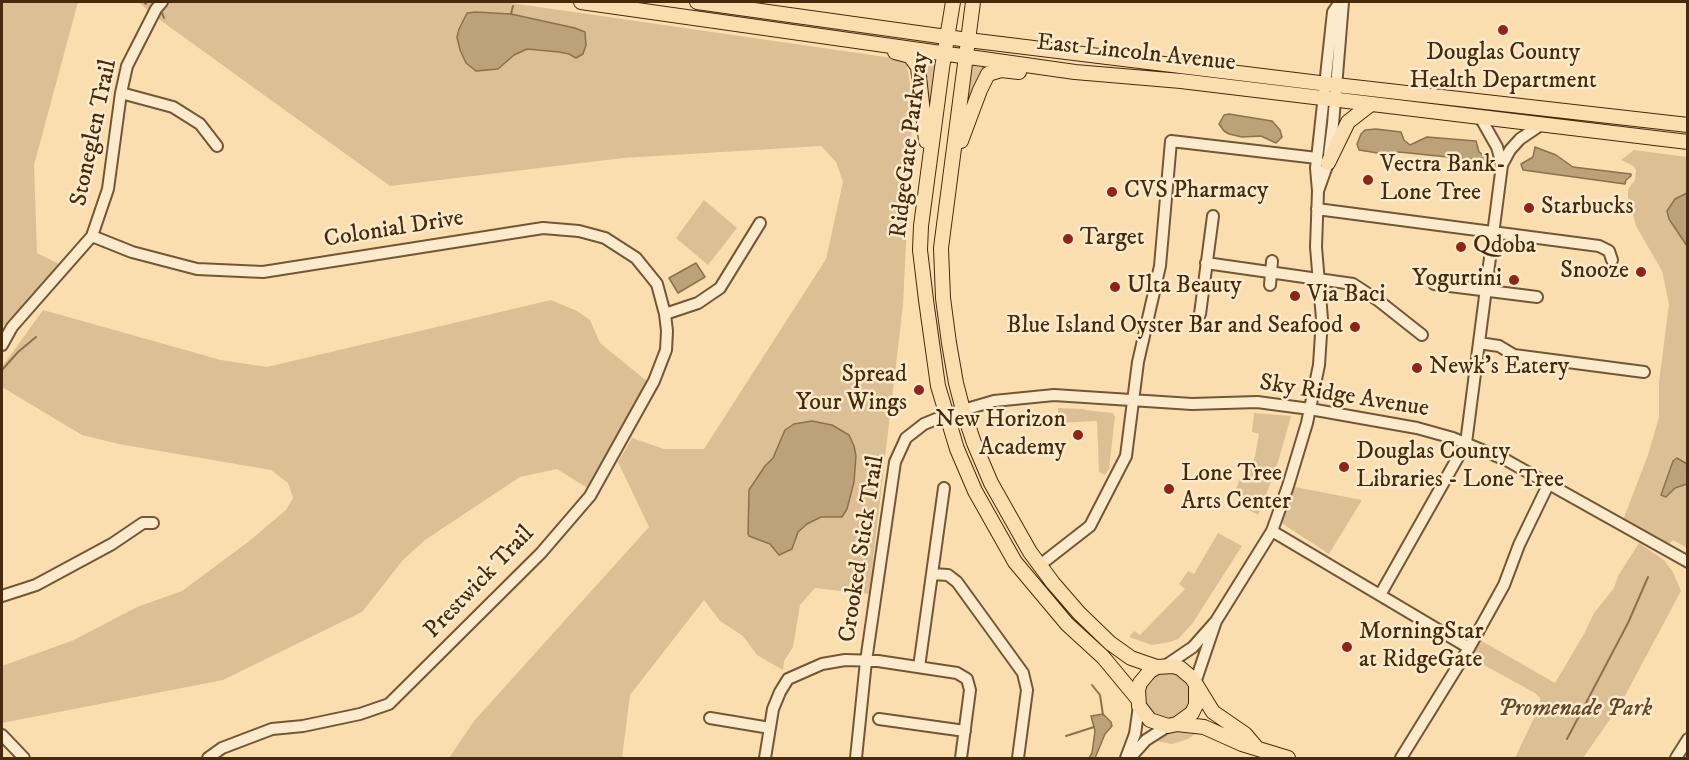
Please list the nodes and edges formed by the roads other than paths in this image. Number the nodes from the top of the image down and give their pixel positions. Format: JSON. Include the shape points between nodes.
{"nodes":[{"id":1,"x":581,"y":2,"type":"edge"},
{"id":2,"x":697,"y":2,"type":"edge"},
{"id":3,"x":953,"y":2,"type":"edge"},
{"id":4,"x":973,"y":2,"type":"edge"},
{"id":5,"x":1342,"y":2,"type":"edge"},
{"id":6,"x":157,"y":4,"type":"edge"},
{"id":7,"x":780,"y":29,"type":"junction"},
{"id":8,"x":948,"y":37,"type":"junction"},
{"id":9,"x":968,"y":40,"type":"junction"},
{"id":10,"x":945,"y":52,"type":"junction"},
{"id":11,"x":967,"y":55,"type":"junction"},
{"id":12,"x":1075,"y":72,"type":"junction"},
{"id":13,"x":1330,"y":84,"type":"junction"},
{"id":14,"x":121,"y":93,"type":"junction"},
{"id":15,"x":1329,"y":99,"type":"junction"},
{"id":16,"x":1371,"y":104,"type":"junction"},
{"id":17,"x":1479,"y":117,"type":"junction"},
{"id":18,"x":1542,"y":124,"type":"junction"},
{"id":19,"x":1688,"y":125,"type":"edge"},
{"id":20,"x":1688,"y":142,"type":"edge"},
{"id":21,"x":216,"y":146,"type":"dead end"},
{"id":22,"x":1322,"y":161,"type":"junction"},
{"id":23,"x":1502,"y":165,"type":"junction"},
{"id":24,"x":928,"y":167,"type":"junction"},
{"id":25,"x":947,"y":189,"type":"junction"},
{"id":26,"x":1317,"y":209,"type":"junction"},
{"id":27,"x":1213,"y":216,"type":"dead end"},
{"id":28,"x":760,"y":223,"type":"dead end"},
{"id":29,"x":1493,"y":233,"type":"junction"},
{"id":30,"x":92,"y":236,"type":"junction"},
{"id":31,"x":1612,"y":260,"type":"dead end"},
{"id":32,"x":1206,"y":263,"type":"junction"},
{"id":33,"x":1272,"y":267,"type":"junction"},
{"id":34,"x":1320,"y":279,"type":"junction"},
{"id":35,"x":1434,"y":284,"type":"dead end"},
{"id":36,"x":1270,"y":285,"type":"dead end"},
{"id":37,"x":1485,"y":291,"type":"junction"},
{"id":38,"x":1536,"y":297,"type":"dead end"},
{"id":39,"x":665,"y":314,"type":"junction"},
{"id":40,"x":1200,"y":314,"type":"dead end"},
{"id":41,"x":1422,"y":335,"type":"dead end"},
{"id":42,"x":1479,"y":343,"type":"junction"},
{"id":43,"x":2,"y":345,"type":"edge"},
{"id":44,"x":1644,"y":372,"type":"dead end"},
{"id":45,"x":1132,"y":401,"type":"junction"},
{"id":46,"x":1310,"y":408,"type":"junction"},
{"id":47,"x":963,"y":410,"type":"junction"},
{"id":48,"x":946,"y":415,"type":"junction"},
{"id":49,"x":1466,"y":443,"type":"junction"},
{"id":50,"x":1548,"y":483,"type":"junction"},
{"id":51,"x":944,"y":488,"type":"dead end"},
{"id":52,"x":153,"y":523,"type":"dead end"},
{"id":53,"x":1272,"y":531,"type":"junction"},
{"id":54,"x":1685,"y":561,"type":"edge"},
{"id":55,"x":1040,"y":565,"type":"junction"},
{"id":56,"x":932,"y":574,"type":"junction"},
{"id":57,"x":1380,"y":595,"type":"junction"},
{"id":58,"x":2,"y":596,"type":"edge"},
{"id":59,"x":1216,"y":621,"type":"junction"},
{"id":60,"x":1469,"y":648,"type":"junction"},
{"id":61,"x":866,"y":661,"type":"junction"},
{"id":62,"x":919,"y":667,"type":"junction"},
{"id":63,"x":1161,"y":667,"type":"junction"},
{"id":64,"x":1196,"y":686,"type":"junction"},
{"id":65,"x":1138,"y":702,"type":"junction"},
{"id":66,"x":710,"y":718,"type":"dead end"},
{"id":67,"x":879,"y":719,"type":"dead end"},
{"id":68,"x":1172,"y":725,"type":"junction"},
{"id":69,"x":770,"y":728,"type":"junction"},
{"id":70,"x":965,"y":731,"type":"junction"},
{"id":71,"x":2,"y":735,"type":"edge"},
{"id":72,"x":1688,"y":739,"type":"edge"},
{"id":73,"x":1256,"y":747,"type":"junction"},
{"id":74,"x":24,"y":759,"type":"edge"},
{"id":75,"x":208,"y":759,"type":"edge"},
{"id":76,"x":765,"y":759,"type":"edge"},
{"id":77,"x":856,"y":759,"type":"edge"},
{"id":78,"x":961,"y":759,"type":"edge"},
{"id":79,"x":1018,"y":759,"type":"edge"},
{"id":80,"x":1128,"y":759,"type":"edge"},
{"id":81,"x":1287,"y":759,"type":"edge"},
{"id":82,"x":1401,"y":759,"type":"edge"},
{"id":83,"x":1676,"y":759,"type":"edge"}],
"edges":[{"from":1,"to":7,"type":"main road","name":"East Lincoln Avenue"},
{"from":2,"to":8,"type":"main road","name":"East Lincoln Avenue"},
{"from":3,"to":8,"type":"main road","name":"RidgeGate Parkway"},
{"from":4,"to":9,"type":"main road","name":"RidgeGate Parkway"},
{"from":5,"to":13,"type":"street","via":[[1333,12]]},
{"from":6,"to":14,"type":"street","name":"Stoneglen Trail","via":[[127,66]]},
{"from":7,"to":10,"type":"main road","name":"East Lincoln Avenue"},
{"from":7,"to":24,"type":"main road","via":[[798,39],[903,53],[913,58],[918,67]]},
{"from":8,"to":9,"type":"main road","name":"East Lincoln Avenue"},
{"from":8,"to":10,"type":"main road","name":"RidgeGate Parkway"},
{"from":9,"to":11,"type":"main road","name":"RidgeGate Parkway"},
{"from":9,"to":13,"type":"main road","name":"East Lincoln Avenue"},
{"from":10,"to":11,"type":"main road","name":"East Lincoln Avenue"},
{"from":10,"to":24,"type":"main road","name":"RidgeGate Parkway"},
{"from":11,"to":12,"type":"main road","name":"East Lincoln Avenue"},
{"from":11,"to":25,"type":"main road","name":"RidgeGate Parkway"},
{"from":12,"to":15,"type":"main road","name":"East Lincoln Avenue"},
{"from":12,"to":25,"type":"main road","via":[[1063,78],[1000,70],[988,74],[965,127]]},
{"from":13,"to":15,"type":"street"},
{"from":13,"to":19,"type":"main road","name":"East Lincoln Avenue"},
{"from":14,"to":21,"type":"street","via":[[173,107],[200,124]]},
{"from":14,"to":30,"type":"street","name":"Stoneglen Trail","via":[[108,189]]},
{"from":15,"to":16,"type":"main road","name":"East Lincoln Avenue"},
{"from":15,"to":22,"type":"street"},
{"from":16,"to":17,"type":"main road","name":"East Lincoln Avenue"},
{"from":16,"to":22,"type":"main road","via":[[1348,122]]},
{"from":17,"to":18,"type":"main road","name":"East Lincoln Avenue"},
{"from":17,"to":23,"type":"street","via":[[1497,147]]},
{"from":18,"to":20,"type":"main road","name":"East Lincoln Avenue"},
{"from":18,"to":23,"type":"street","via":[[1520,139]]},
{"from":22,"to":26,"type":"street"},
{"from":22,"to":45,"type":"street","via":[[1261,156],[1171,141],[1160,266]]},
{"from":23,"to":29,"type":"street"},
{"from":24,"to":48,"type":"main road","name":"RidgeGate Parkway","via":[[921,250],[933,361]]},
{"from":25,"to":47,"type":"main road","name":"RidgeGate Parkway","via":[[940,248],[943,298]]},
{"from":26,"to":29,"type":"street"},
{"from":26,"to":34,"type":"street"},
{"from":27,"to":32,"type":"street"},
{"from":28,"to":39,"type":"street","via":[[720,288],[698,303]]},
{"from":29,"to":31,"type":"street","via":[[1599,246],[1610,251]]},
{"from":29,"to":37,"type":"street"},
{"from":30,"to":39,"type":"street","name":"Colonial Drive","via":[[132,252],[197,269],[263,272],[543,228],[579,231],[605,238],[636,258],[657,284]]},
{"from":30,"to":43,"type":"street","name":"Stoneglen Trail","via":[[12,327]]},
{"from":32,"to":33,"type":"street"},
{"from":32,"to":40,"type":"street"},
{"from":33,"to":34,"type":"street"},
{"from":33,"to":36,"type":"street"},
{"from":34,"to":41,"type":"street","via":[[1353,284]]},
{"from":34,"to":46,"type":"street","via":[[1320,353]]},
{"from":35,"to":37,"type":"street"},
{"from":37,"to":38,"type":"street"},
{"from":37,"to":42,"type":"street"},
{"from":39,"to":75,"type":"street","name":"Prestwick Trail","via":[[666,350],[654,381],[590,496],[540,553],[389,704],[360,714],[272,729],[222,748]]},
{"from":42,"to":44,"type":"street","via":[[1499,346],[1514,355]]},
{"from":42,"to":49,"type":"street"},
{"from":45,"to":46,"type":"street","name":"Sky Ridge Avenue","via":[[1257,402]]},
{"from":45,"to":47,"type":"street","name":"Sky Ridge Avenue","via":[[1054,395],[994,401]]},
{"from":45,"to":55,"type":"street","via":[[1126,456],[1090,526]]},
{"from":46,"to":49,"type":"street","name":"Sky Ridge Avenue","via":[[1417,428]]},
{"from":46,"to":53,"type":"street"},
{"from":47,"to":48,"type":"street","name":"Crooked Stick Trail"},
{"from":47,"to":55,"type":"main road","name":"RidgeGate Parkway","via":[[991,483]]},
{"from":48,"to":61,"type":"street","name":"Crooked Stick Trail","via":[[924,424],[906,438],[895,462]]},
{"from":48,"to":65,"type":"main road","name":"RidgeGate Parkway","via":[[975,491],[1015,562],[1053,608],[1103,657]]},
{"from":49,"to":50,"type":"street","name":"Sky Ridge Avenue"},
{"from":49,"to":57,"type":"street"},
{"from":50,"to":54,"type":"street","name":"Sky Ridge Avenue"},
{"from":50,"to":60,"type":"street","via":[[1504,585]]},
{"from":51,"to":56,"type":"street"},
{"from":52,"to":58,"type":"street","via":[[143,523],[36,585]]},
{"from":53,"to":57,"type":"street"},
{"from":53,"to":59,"type":"street"},
{"from":55,"to":63,"type":"main road","name":"RidgeGate Parkway","via":[[1079,614],[1110,643],[1131,658]]},
{"from":56,"to":62,"type":"street"},
{"from":56,"to":79,"type":"street","via":[[948,575],[957,582],[1023,673],[1027,690]]},
{"from":57,"to":60,"type":"street"},
{"from":59,"to":63,"type":"street","via":[[1193,647]]},
{"from":59,"to":64,"type":"street"},
{"from":60,"to":82,"type":"street"},
{"from":61,"to":62,"type":"street"},
{"from":61,"to":69,"type":"street","name":"Crooked Stick Trail","via":[[822,664],[788,679],[773,709]]},
{"from":61,"to":77,"type":"street","name":"Crooked Stick Trail"},
{"from":62,"to":70,"type":"street","via":[[957,673],[967,680],[970,690]]},
{"from":63,"to":64,"type":"main road","name":"RidgeGate Parkway","via":[[1180,668]]},
{"from":63,"to":65,"type":"main road","via":[[1144,676]]},
{"from":64,"to":68,"type":"main road","via":[[1192,713]]},
{"from":64,"to":73,"type":"main road","name":"RidgeGate Parkway","via":[[1213,712],[1245,734]]},
{"from":65,"to":68,"type":"main road","name":"RidgeGate Parkway","via":[[1150,720]]},
{"from":65,"to":80,"type":"street"},
{"from":66,"to":69,"type":"street"},
{"from":67,"to":70,"type":"street"},
{"from":68,"to":73,"type":"main road","name":"RidgeGate Parkway","via":[[1214,730]]},
{"from":68,"to":80,"type":"street","via":[[1146,740]]},
{"from":69,"to":76,"type":"street","name":"Crooked Stick Trail"},
{"from":70,"to":78,"type":"street"},
{"from":71,"to":74,"type":"street"},
{"from":72,"to":83,"type":"street"},
{"from":73,"to":81,"type":"main road","name":"RidgeGate Parkway"}]}
